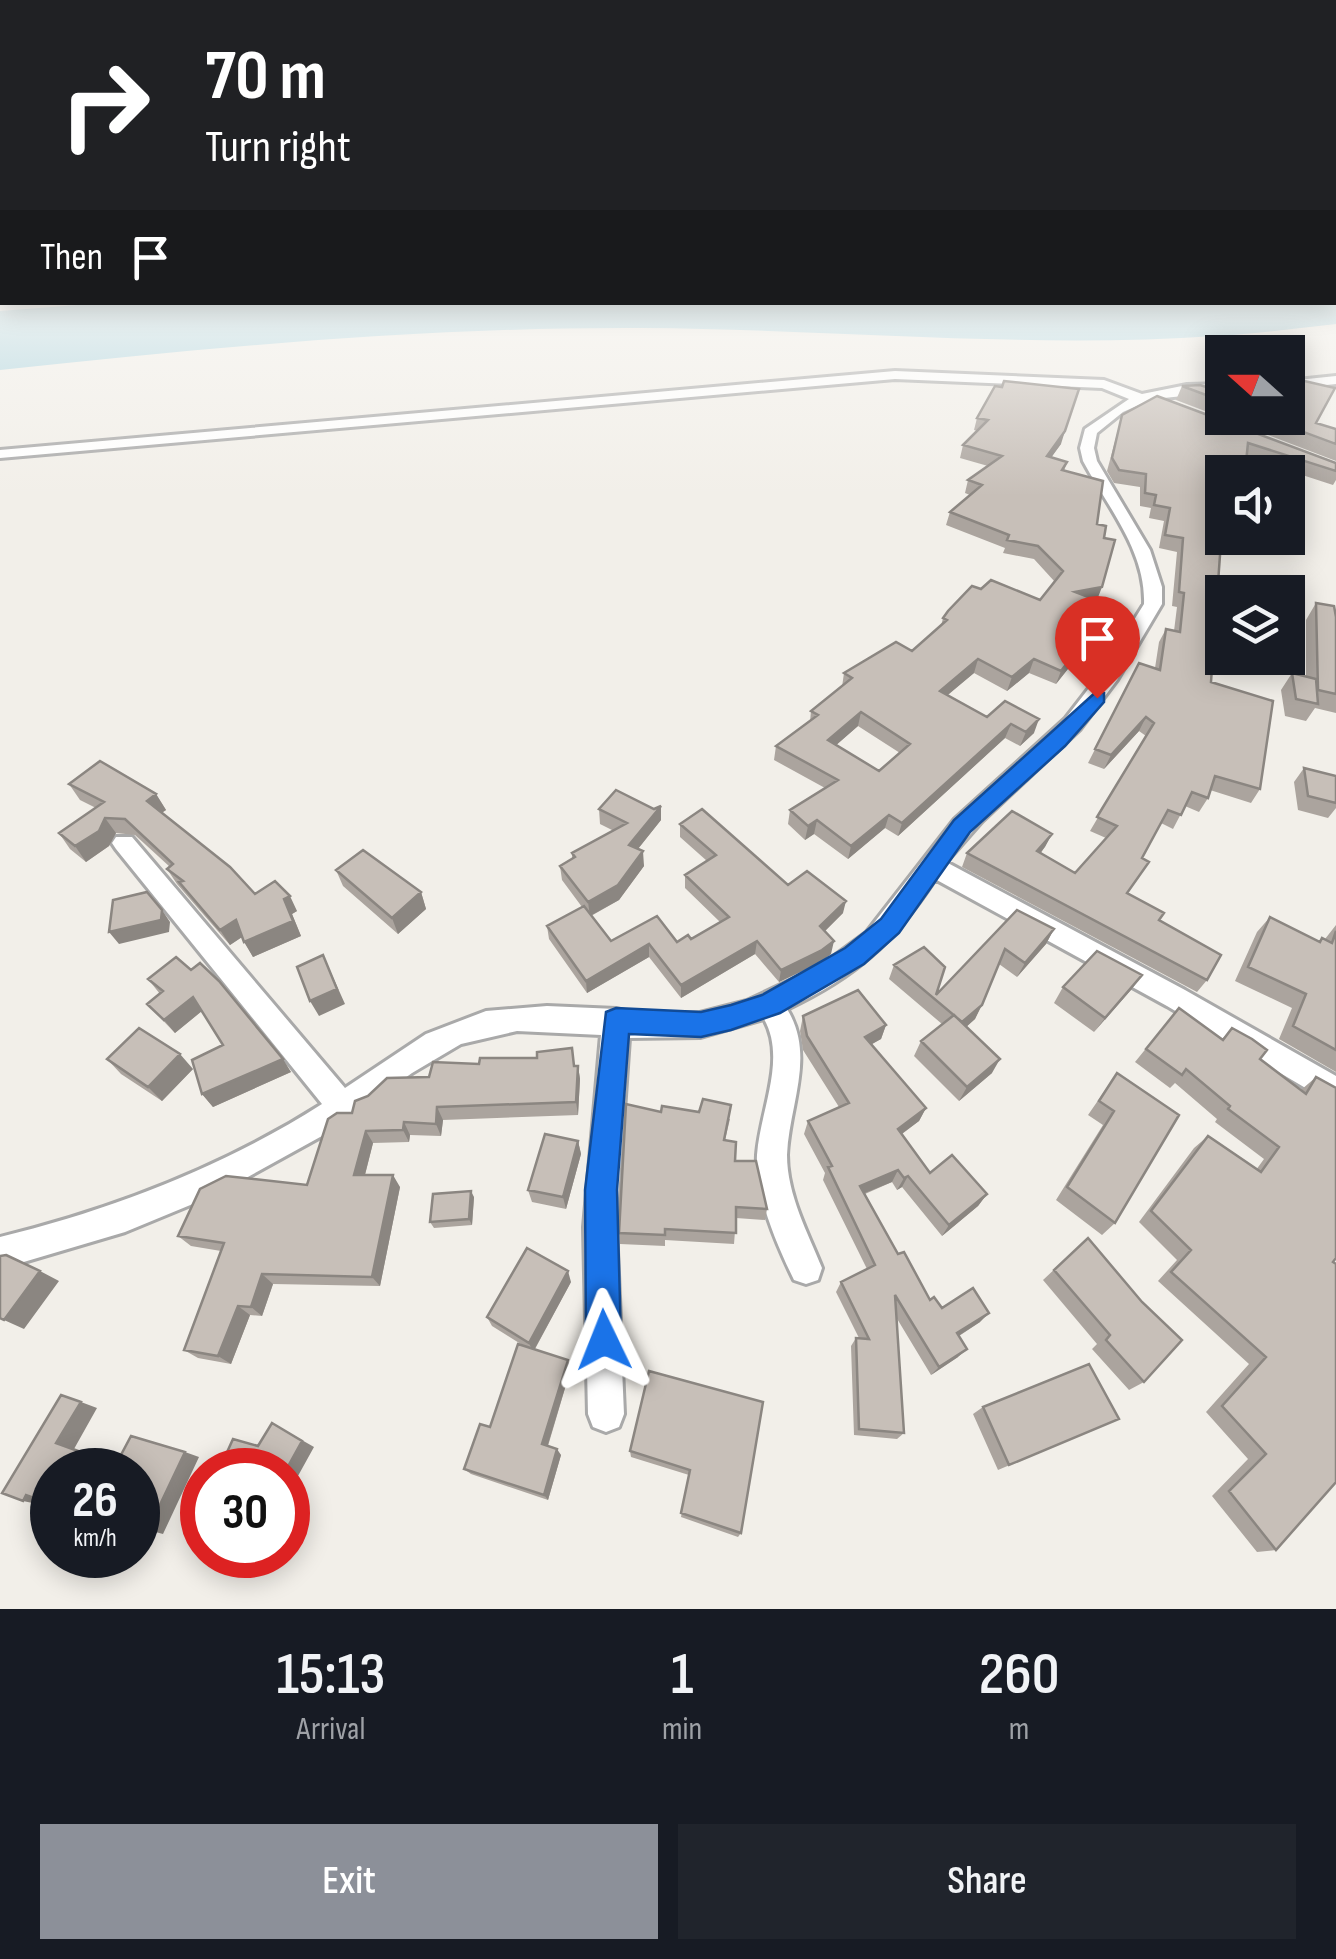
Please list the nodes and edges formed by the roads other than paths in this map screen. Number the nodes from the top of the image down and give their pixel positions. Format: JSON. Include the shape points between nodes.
{"nodes":[{"id":1,"x":1336,"y":380,"type":"edge"},
{"id":2,"x":1305,"y":383,"type":"edge"},
{"id":3,"x":1205,"y":388,"type":"edge"},
{"id":4,"x":1142,"y":399,"type":"junction"},
{"id":5,"x":1177,"y":412,"type":"edge"},
{"id":6,"x":0,"y":454,"type":"edge"},
{"id":7,"x":124,"y":842,"type":"dead end"},
{"id":8,"x":934,"y":867,"type":"junction"},
{"id":9,"x":770,"y":1004,"type":"junction"},
{"id":10,"x":616,"y":1021,"type":"junction"},
{"id":11,"x":1336,"y":1092,"type":"edge"},
{"id":12,"x":342,"y":1106,"type":"junction"},
{"id":13,"x":0,"y":1253,"type":"edge"},
{"id":14,"x":806,"y":1268,"type":"dead end"},
{"id":15,"x":606,"y":1414,"type":"dead end"}],
"edges":[{"from":1,"to":2,"type":"street"},
{"from":3,"to":4,"type":"street"},
{"from":4,"to":5,"type":"street"},
{"from":4,"to":6,"type":"street","via":[[1104,384],[895,375]]},
{"from":4,"to":8,"type":"street","via":[[1097,424],[1087,448],[1149,566],[1153,604],[1097,698],[962,826]]},
{"from":7,"to":12,"type":"street"},
{"from":8,"to":9,"type":"street","via":[[890,926],[854,956]]},
{"from":8,"to":11,"type":"street"},
{"from":9,"to":10,"type":"street","via":[[701,1025]]},
{"from":9,"to":14,"type":"street","via":[[789,1048],[772,1158],[787,1232]]},
{"from":10,"to":12,"type":"street","via":[[530,1015],[494,1020],[416,1053]]},
{"from":10,"to":15,"type":"street","via":[[600,1228]]},
{"from":12,"to":13,"type":"street","via":[[256,1160],[174,1197]]}]}
